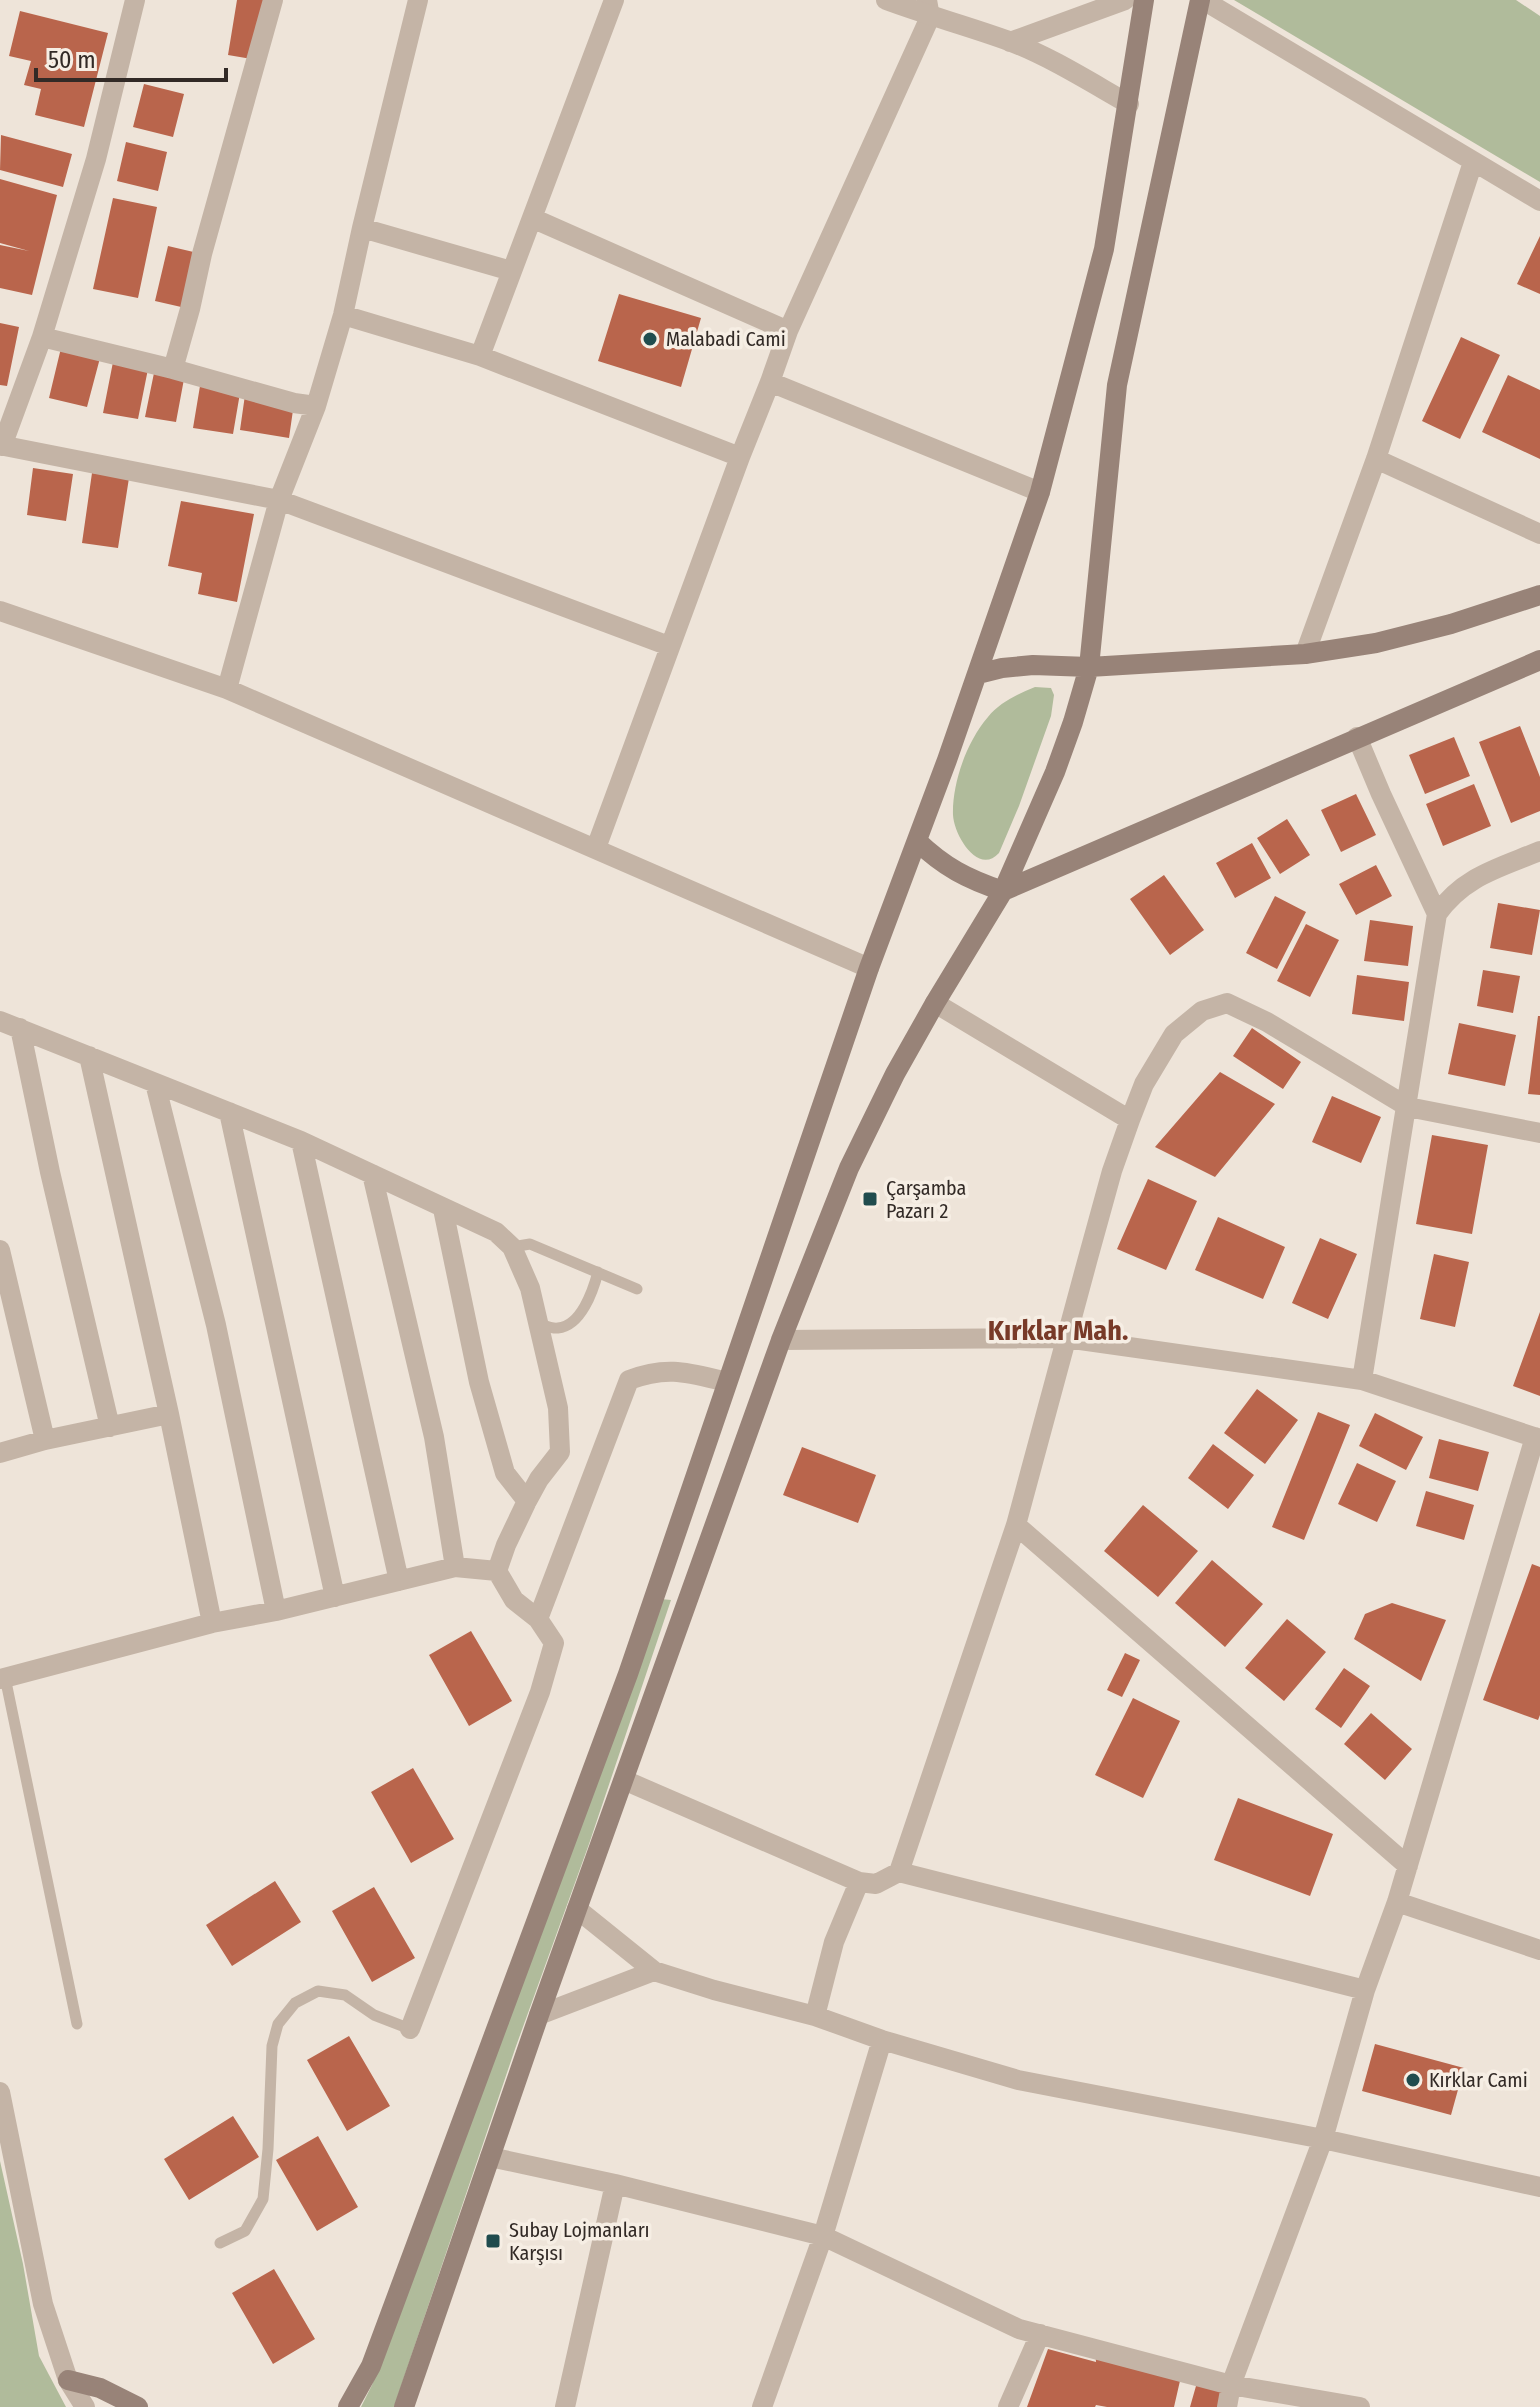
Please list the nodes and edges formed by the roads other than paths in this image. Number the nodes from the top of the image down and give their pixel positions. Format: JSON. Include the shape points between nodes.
{"nodes":[{"id":1,"x":135,"y":0,"type":"edge"},
{"id":2,"x":273,"y":0,"type":"edge"},
{"id":3,"x":418,"y":0,"type":"edge"},
{"id":4,"x":614,"y":0,"type":"edge"},
{"id":5,"x":886,"y":0,"type":"edge"},
{"id":6,"x":1125,"y":0,"type":"edge"},
{"id":7,"x":1144,"y":0,"type":"edge"},
{"id":8,"x":1201,"y":0,"type":"edge"},
{"id":9,"x":928,"y":8,"type":"edge"},
{"id":10,"x":1010,"y":42,"type":"junction"},
{"id":11,"x":1129,"y":104,"type":"junction"},
{"id":12,"x":1473,"y":162,"type":"junction"},
{"id":13,"x":1540,"y":201,"type":"edge"},
{"id":14,"x":532,"y":218,"type":"junction"},
{"id":15,"x":362,"y":228,"type":"junction"},
{"id":16,"x":511,"y":271,"type":"junction"},
{"id":17,"x":343,"y":315,"type":"junction"},
{"id":18,"x":788,"y":331,"type":"junction"},
{"id":19,"x":42,"y":337,"type":"junction"},
{"id":20,"x":480,"y":356,"type":"junction"},
{"id":21,"x":173,"y":369,"type":"junction"},
{"id":22,"x":770,"y":382,"type":"junction"},
{"id":23,"x":316,"y":406,"type":"junction"},
{"id":24,"x":1,"y":446,"type":"edge"},
{"id":25,"x":740,"y":457,"type":"junction"},
{"id":26,"x":1376,"y":459,"type":"junction"},
{"id":27,"x":1040,"y":492,"type":"junction"},
{"id":28,"x":279,"y":500,"type":"junction"},
{"id":29,"x":1540,"y":534,"type":"edge"},
{"id":30,"x":1540,"y":595,"type":"edge"},
{"id":31,"x":0,"y":611,"type":"edge"},
{"id":32,"x":669,"y":646,"type":"junction"},
{"id":33,"x":1305,"y":654,"type":"junction"},
{"id":34,"x":1540,"y":660,"type":"edge"},
{"id":35,"x":1089,"y":667,"type":"junction"},
{"id":36,"x":978,"y":674,"type":"junction"},
{"id":37,"x":227,"y":689,"type":"junction"},
{"id":38,"x":1357,"y":737,"type":"junction"},
{"id":39,"x":917,"y":841,"type":"junction"},
{"id":40,"x":596,"y":848,"type":"junction"},
{"id":41,"x":1540,"y":851,"type":"edge"},
{"id":42,"x":1003,"y":891,"type":"junction"},
{"id":43,"x":1437,"y":914,"type":"junction"},
{"id":44,"x":869,"y":968,"type":"junction"},
{"id":45,"x":935,"y":1003,"type":"junction"},
{"id":46,"x":10,"y":1025,"type":"edge"},
{"id":47,"x":89,"y":1056,"type":"junction"},
{"id":48,"x":155,"y":1083,"type":"junction"},
{"id":49,"x":1408,"y":1107,"type":"junction"},
{"id":50,"x":229,"y":1112,"type":"junction"},
{"id":51,"x":1130,"y":1120,"type":"junction"},
{"id":52,"x":1540,"y":1133,"type":"edge"},
{"id":53,"x":301,"y":1141,"type":"junction"},
{"id":54,"x":372,"y":1174,"type":"junction"},
{"id":55,"x":443,"y":1209,"type":"junction"},
{"id":56,"x":512,"y":1247,"type":"junction"},
{"id":57,"x":0,"y":1250,"type":"edge"},
{"id":58,"x":598,"y":1272,"type":"junction"},
{"id":59,"x":637,"y":1289,"type":"dead end"},
{"id":60,"x":538,"y":1323,"type":"junction"},
{"id":61,"x":1066,"y":1338,"type":"junction"},
{"id":62,"x":781,"y":1340,"type":"junction"},
{"id":63,"x":1362,"y":1380,"type":"junction"},
{"id":64,"x":727,"y":1382,"type":"junction"},
{"id":65,"x":169,"y":1414,"type":"junction"},
{"id":66,"x":110,"y":1427,"type":"junction"},
{"id":67,"x":1538,"y":1438,"type":"edge"},
{"id":68,"x":45,"y":1440,"type":"junction"},
{"id":69,"x":0,"y":1453,"type":"edge"},
{"id":70,"x":527,"y":1501,"type":"junction"},
{"id":71,"x":1016,"y":1525,"type":"junction"},
{"id":72,"x":455,"y":1567,"type":"junction"},
{"id":73,"x":497,"y":1571,"type":"junction"},
{"id":74,"x":399,"y":1581,"type":"junction"},
{"id":75,"x":335,"y":1597,"type":"junction"},
{"id":76,"x":276,"y":1611,"type":"junction"},
{"id":77,"x":538,"y":1619,"type":"junction"},
{"id":78,"x":212,"y":1623,"type":"junction"},
{"id":79,"x":3,"y":1678,"type":"edge"},
{"id":80,"x":624,"y":1780,"type":"junction"},
{"id":81,"x":1408,"y":1866,"type":"junction"},
{"id":82,"x":899,"y":1872,"type":"junction"},
{"id":83,"x":859,"y":1882,"type":"junction"},
{"id":84,"x":1397,"y":1902,"type":"junction"},
{"id":85,"x":577,"y":1909,"type":"junction"},
{"id":86,"x":1540,"y":1950,"type":"edge"},
{"id":87,"x":654,"y":1971,"type":"junction"},
{"id":88,"x":1365,"y":1990,"type":"junction"},
{"id":89,"x":539,"y":2015,"type":"junction"},
{"id":90,"x":815,"y":2016,"type":"junction"},
{"id":91,"x":77,"y":2024,"type":"dead end"},
{"id":92,"x":410,"y":2029,"type":"joint"},
{"id":93,"x":882,"y":2040,"type":"junction"},
{"id":94,"x":0,"y":2092,"type":"edge"},
{"id":95,"x":1323,"y":2139,"type":"junction"},
{"id":96,"x":490,"y":2157,"type":"junction"},
{"id":97,"x":615,"y":2184,"type":"junction"},
{"id":98,"x":1540,"y":2187,"type":"edge"},
{"id":99,"x":823,"y":2236,"type":"junction"},
{"id":100,"x":220,"y":2243,"type":"dead end"},
{"id":101,"x":1040,"y":2334,"type":"junction"},
{"id":102,"x":68,"y":2380,"type":"junction"},
{"id":103,"x":1231,"y":2385,"type":"junction"},
{"id":104,"x":85,"y":2407,"type":"edge"},
{"id":105,"x":138,"y":2407,"type":"edge"},
{"id":106,"x":348,"y":2407,"type":"edge"},
{"id":107,"x":404,"y":2407,"type":"edge"},
{"id":108,"x":565,"y":2407,"type":"edge"},
{"id":109,"x":762,"y":2407,"type":"edge"},
{"id":110,"x":1008,"y":2407,"type":"edge"},
{"id":111,"x":1227,"y":2407,"type":"edge"},
{"id":112,"x":1360,"y":2407,"type":"edge"}],
"edges":[{"from":1,"to":19,"type":"street","via":[[96,159]]},
{"from":2,"to":21,"type":"street"},
{"from":3,"to":15,"type":"street"},
{"from":4,"to":14,"type":"street"},
{"from":5,"to":9,"type":"street"},
{"from":6,"to":10,"type":"street"},
{"from":7,"to":11,"type":"main road"},
{"from":8,"to":12,"type":"street"},
{"from":8,"to":35,"type":"main road","via":[[1117,385]]},
{"from":9,"to":10,"type":"street"},
{"from":9,"to":18,"type":"street"},
{"from":10,"to":11,"type":"street"},
{"from":11,"to":27,"type":"main road","via":[[1104,249]]},
{"from":12,"to":13,"type":"street"},
{"from":12,"to":26,"type":"street"},
{"from":14,"to":16,"type":"street"},
{"from":14,"to":18,"type":"street"},
{"from":15,"to":16,"type":"street"},
{"from":15,"to":17,"type":"street"},
{"from":16,"to":20,"type":"street"},
{"from":17,"to":20,"type":"street"},
{"from":17,"to":23,"type":"street"},
{"from":18,"to":22,"type":"street"},
{"from":19,"to":21,"type":"street"},
{"from":19,"to":24,"type":"street"},
{"from":20,"to":25,"type":"street"},
{"from":21,"to":23,"type":"street"},
{"from":22,"to":25,"type":"street"},
{"from":22,"to":27,"type":"street"},
{"from":23,"to":28,"type":"street"},
{"from":24,"to":28,"type":"street"},
{"from":25,"to":32,"type":"street"},
{"from":26,"to":29,"type":"street"},
{"from":26,"to":33,"type":"street"},
{"from":27,"to":36,"type":"main road"},
{"from":28,"to":32,"type":"street"},
{"from":28,"to":37,"type":"street"},
{"from":30,"to":33,"type":"main road","via":[[1376,643]]},
{"from":31,"to":37,"type":"street"},
{"from":32,"to":40,"type":"street"},
{"from":33,"to":35,"type":"main road"},
{"from":34,"to":38,"type":"main road"},
{"from":35,"to":36,"type":"main road","via":[[1033,665]]},
{"from":35,"to":42,"type":"main road","via":[[1055,772]]},
{"from":36,"to":39,"type":"main road"},
{"from":37,"to":40,"type":"street"},
{"from":38,"to":42,"type":"main road"},
{"from":38,"to":43,"type":"street"},
{"from":39,"to":42,"type":"main road","via":[[960,875]]},
{"from":39,"to":44,"type":"main road"},
{"from":40,"to":44,"type":"street"},
{"from":41,"to":43,"type":"street","via":[[1473,878]]},
{"from":42,"to":45,"type":"main road"},
{"from":43,"to":49,"type":"street"},
{"from":44,"to":64,"type":"main road"},
{"from":45,"to":51,"type":"street"},
{"from":45,"to":62,"type":"main road","via":[[849,1168]]},
{"from":46,"to":47,"type":"street"},
{"from":46,"to":66,"type":"street"},
{"from":47,"to":48,"type":"street"},
{"from":47,"to":65,"type":"street"},
{"from":48,"to":50,"type":"street"},
{"from":48,"to":76,"type":"street","via":[[216,1325]]},
{"from":49,"to":51,"type":"street","via":[[1227,1003],[1202,1011],[1174,1034]]},
{"from":49,"to":52,"type":"street"},
{"from":49,"to":63,"type":"street"},
{"from":50,"to":53,"type":"street"},
{"from":50,"to":75,"type":"street"},
{"from":51,"to":61,"type":"street"},
{"from":53,"to":54,"type":"street"},
{"from":53,"to":74,"type":"street"},
{"from":54,"to":55,"type":"street"},
{"from":54,"to":72,"type":"street","via":[[434,1437]]},
{"from":55,"to":56,"type":"street","via":[[496,1232]]},
{"from":55,"to":70,"type":"street","via":[[500,1458]]},
{"from":56,"to":58,"type":"lane","via":[[530,1244]]},
{"from":56,"to":60,"type":"street"},
{"from":57,"to":68,"type":"street"},
{"from":58,"to":59,"type":"lane"},
{"from":58,"to":60,"type":"lane","via":[[574,1321],[558,1328]]},
{"from":60,"to":70,"type":"street","via":[[558,1408],[560,1452]]},
{"from":61,"to":62,"type":"street"},
{"from":61,"to":63,"type":"street"},
{"from":61,"to":71,"type":"street"},
{"from":62,"to":80,"type":"main road"},
{"from":63,"to":67,"type":"street"},
{"from":64,"to":77,"type":"street","via":[[681,1371],[629,1380]]},
{"from":64,"to":106,"type":"main road","via":[[617,1703],[371,2366]]},
{"from":65,"to":66,"type":"street"},
{"from":65,"to":78,"type":"street"},
{"from":66,"to":68,"type":"street"},
{"from":67,"to":81,"type":"street"},
{"from":68,"to":69,"type":"street"},
{"from":70,"to":73,"type":"street"},
{"from":71,"to":81,"type":"street"},
{"from":71,"to":82,"type":"street"},
{"from":72,"to":73,"type":"street"},
{"from":72,"to":74,"type":"street"},
{"from":73,"to":77,"type":"street","via":[[514,1600]]},
{"from":74,"to":75,"type":"street"},
{"from":75,"to":76,"type":"street"},
{"from":76,"to":78,"type":"street"},
{"from":77,"to":92,"type":"street","via":[[554,1643],[540,1692]]},
{"from":78,"to":79,"type":"street"},
{"from":79,"to":91,"type":"lane"},
{"from":80,"to":83,"type":"street"},
{"from":80,"to":85,"type":"main road"},
{"from":81,"to":84,"type":"street"},
{"from":82,"to":83,"type":"street","via":[[876,1884]]},
{"from":82,"to":88,"type":"street"},
{"from":83,"to":90,"type":"street","via":[[834,1942]]},
{"from":84,"to":86,"type":"street"},
{"from":84,"to":88,"type":"street"},
{"from":85,"to":87,"type":"street"},
{"from":85,"to":89,"type":"main road"},
{"from":87,"to":89,"type":"street"},
{"from":87,"to":90,"type":"street"},
{"from":88,"to":95,"type":"street"},
{"from":89,"to":96,"type":"main road"},
{"from":90,"to":93,"type":"street"},
{"from":92,"to":100,"type":"lane","via":[[374,2015],[345,1995],[318,1991],[295,2003],[278,2024],[272,2046],[263,2199],[245,2231]]},
{"from":93,"to":95,"type":"street","via":[[1018,2080]]},
{"from":93,"to":99,"type":"street"},
{"from":94,"to":102,"type":"street","via":[[43,2304]]},
{"from":95,"to":98,"type":"street"},
{"from":95,"to":103,"type":"street"},
{"from":96,"to":97,"type":"street"},
{"from":96,"to":107,"type":"main road"},
{"from":97,"to":99,"type":"street"},
{"from":97,"to":108,"type":"street"},
{"from":99,"to":101,"type":"street","via":[[1019,2329]]},
{"from":99,"to":109,"type":"street"},
{"from":101,"to":103,"type":"street"},
{"from":101,"to":110,"type":"street"},
{"from":102,"to":104,"type":"street"},
{"from":102,"to":105,"type":"main road","via":[[100,2388]]},
{"from":103,"to":111,"type":"street"},
{"from":103,"to":112,"type":"street"}]}
